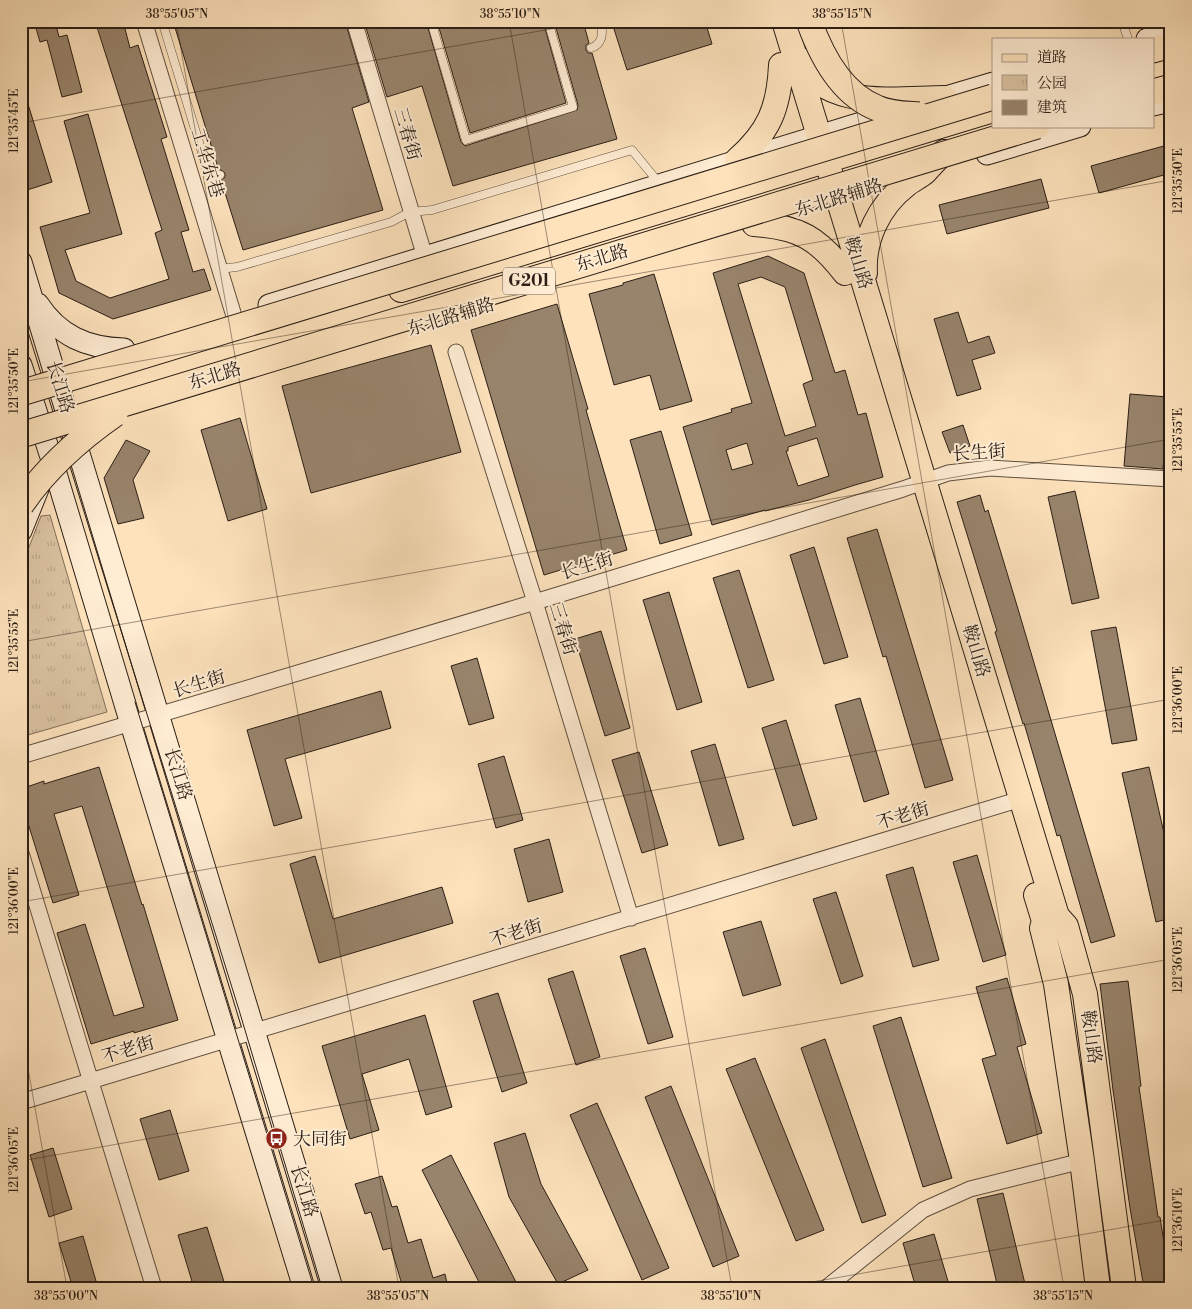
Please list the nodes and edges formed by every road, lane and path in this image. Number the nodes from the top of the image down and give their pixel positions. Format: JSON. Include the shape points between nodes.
{"nodes":[{"id":1,"x":144,"y":21,"type":"edge"},
{"id":2,"x":162,"y":21,"type":"edge"},
{"id":3,"x":354,"y":21,"type":"edge"},
{"id":4,"x":431,"y":21,"type":"edge"},
{"id":5,"x":548,"y":21,"type":"edge"},
{"id":6,"x":601,"y":21,"type":"edge"},
{"id":7,"x":767,"y":21,"type":"edge"},
{"id":8,"x":809,"y":21,"type":"edge"},
{"id":9,"x":1122,"y":21,"type":"edge"},
{"id":10,"x":786,"y":30,"type":"edge"},
{"id":11,"x":1171,"y":32,"type":"edge"},
{"id":12,"x":1128,"y":38,"type":"edge"},
{"id":13,"x":1150,"y":38,"type":"edge"},
{"id":14,"x":1171,"y":45,"type":"edge"},
{"id":15,"x":590,"y":48,"type":"dead end"},
{"id":16,"x":1154,"y":50,"type":"edge"},
{"id":17,"x":1171,"y":57,"type":"edge"},
{"id":18,"x":1154,"y":62,"type":"edge"},
{"id":19,"x":781,"y":65,"type":"junction"},
{"id":20,"x":1171,"y":75,"type":"edge"},
{"id":21,"x":1154,"y":79,"type":"edge"},
{"id":22,"x":992,"y":83,"type":"edge"},
{"id":23,"x":1171,"y":87,"type":"edge"},
{"id":24,"x":1154,"y":92,"type":"edge"},
{"id":25,"x":992,"y":97,"type":"edge"},
{"id":26,"x":1171,"y":101,"type":"edge"},
{"id":27,"x":943,"y":105,"type":"junction"},
{"id":28,"x":1154,"y":105,"type":"edge"},
{"id":29,"x":992,"y":110,"type":"edge"},
{"id":30,"x":992,"y":127,"type":"edge"},
{"id":31,"x":1030,"y":128,"type":"edge"},
{"id":32,"x":1073,"y":128,"type":"edge"},
{"id":33,"x":811,"y":138,"type":"junction"},
{"id":34,"x":958,"y":138,"type":"junction"},
{"id":35,"x":913,"y":143,"type":"junction"},
{"id":36,"x":770,"y":150,"type":"junction"},
{"id":37,"x":737,"y":160,"type":"junction"},
{"id":38,"x":821,"y":171,"type":"junction"},
{"id":39,"x":923,"y":173,"type":"junction"},
{"id":40,"x":220,"y":175,"type":"dead end"},
{"id":41,"x":660,"y":184,"type":"junction"},
{"id":42,"x":744,"y":186,"type":"junction"},
{"id":43,"x":830,"y":201,"type":"junction"},
{"id":44,"x":719,"y":202,"type":"junction"},
{"id":45,"x":410,"y":212,"type":"junction"},
{"id":46,"x":754,"y":224,"type":"junction"},
{"id":47,"x":461,"y":246,"type":"junction"},
{"id":48,"x":425,"y":257,"type":"junction"},
{"id":49,"x":21,"y":262,"type":"edge"},
{"id":50,"x":219,"y":269,"type":"junction"},
{"id":51,"x":382,"y":269,"type":"junction"},
{"id":52,"x":845,"y":273,"type":"junction"},
{"id":53,"x":440,"y":285,"type":"junction"},
{"id":54,"x":30,"y":292,"type":"junction"},
{"id":55,"x":866,"y":292,"type":"junction"},
{"id":56,"x":267,"y":305,"type":"junction"},
{"id":57,"x":480,"y":308,"type":"junction"},
{"id":58,"x":234,"y":316,"type":"junction"},
{"id":59,"x":240,"y":339,"type":"junction"},
{"id":60,"x":124,"y":349,"type":"junction"},
{"id":61,"x":456,"y":352,"type":"dead end"},
{"id":62,"x":55,"y":370,"type":"junction"},
{"id":63,"x":24,"y":387,"type":"edge"},
{"id":64,"x":142,"y":398,"type":"junction"},
{"id":65,"x":48,"y":433,"type":"edge"},
{"id":66,"x":1171,"y":479,"type":"edge"},
{"id":67,"x":917,"y":484,"type":"junction"},
{"id":68,"x":21,"y":506,"type":"edge"},
{"id":69,"x":21,"y":531,"type":"edge"},
{"id":70,"x":535,"y":602,"type":"junction"},
{"id":71,"x":160,"y":715,"type":"junction"},
{"id":72,"x":131,"y":724,"type":"junction"},
{"id":73,"x":21,"y":756,"type":"edge"},
{"id":74,"x":1014,"y":801,"type":"junction"},
{"id":75,"x":21,"y":853,"type":"edge"},
{"id":76,"x":631,"y":918,"type":"junction"},
{"id":77,"x":256,"y":1031,"type":"junction"},
{"id":78,"x":228,"y":1039,"type":"junction"},
{"id":79,"x":92,"y":1081,"type":"junction"},
{"id":80,"x":21,"y":1102,"type":"edge"},
{"id":81,"x":1082,"y":1161,"type":"junction"},
{"id":82,"x":154,"y":1288,"type":"edge"},
{"id":83,"x":304,"y":1288,"type":"edge"},
{"id":84,"x":332,"y":1288,"type":"edge"},
{"id":85,"x":826,"y":1288,"type":"edge"},
{"id":86,"x":1098,"y":1288,"type":"edge"},
{"id":87,"x":1124,"y":1288,"type":"edge"}],
"edges":[{"from":1,"to":50,"type":"street","name":"工华东巷"},
{"from":2,"to":40,"type":"lane","via":[[205,162],[214,174]]},
{"from":3,"to":45,"type":"street","name":"三春街"},
{"from":4,"to":5,"type":"lane","via":[[466,140],[573,107]]},
{"from":6,"to":15,"type":"lane","via":[[599,44]]},
{"from":7,"to":19,"type":"main road","name":"鞍山路"},
{"from":8,"to":27,"type":"highway","bridge":true,"via":[[822,52],[856,97],[876,108],[898,114],[918,115]]},
{"from":9,"to":12,"type":"lane"},
{"from":10,"to":27,"type":"main road","via":[[801,63],[812,78],[829,89],[846,96]]},
{"from":10,"to":33,"type":"main road","name":"鞍山路"},
{"from":11,"to":13,"type":"main road"},
{"from":14,"to":16,"type":"highway"},
{"from":17,"to":18,"type":"main road"},
{"from":19,"to":33,"type":"main road","name":"鞍山路"},
{"from":19,"to":37,"type":"main road","via":[[780,89],[773,112],[752,148]]},
{"from":20,"to":21,"type":"main road"},
{"from":22,"to":27,"type":"main road"},
{"from":23,"to":24,"type":"highway"},
{"from":25,"to":27,"type":"highway","number":"G201","bridge":true},
{"from":26,"to":28,"type":"main road"},
{"from":27,"to":33,"type":"main road"},
{"from":27,"to":63,"type":"highway","number":"G201","bridge":true},
{"from":29,"to":35,"type":"main road","name":"东北路"},
{"from":30,"to":34,"type":"main road","name":"东北路"},
{"from":31,"to":64,"type":"highway","name":"东北路","number":"G201","bridge":true},
{"from":32,"to":39,"type":"main road","name":"东北路辅路"},
{"from":33,"to":36,"type":"main road"},
{"from":33,"to":38,"type":"main road","name":"鞍山路"},
{"from":34,"to":35,"type":"main road","name":"东北路"},
{"from":34,"to":39,"type":"main road"},
{"from":35,"to":38,"type":"main road","name":"东北路"},
{"from":36,"to":37,"type":"main road"},
{"from":36,"to":42,"type":"main road"},
{"from":37,"to":41,"type":"main road"},
{"from":38,"to":42,"type":"main road","name":"东北路"},
{"from":38,"to":43,"type":"main road","name":"鞍山路"},
{"from":38,"to":44,"type":"main road","name":"东北路"},
{"from":39,"to":43,"type":"main road","name":"东北路辅路"},
{"from":39,"to":55,"type":"main road","via":[[890,200],[876,221],[867,242]]},
{"from":41,"to":45,"type":"lane","via":[[632,150],[432,210]]},
{"from":41,"to":47,"type":"main road"},
{"from":42,"to":44,"type":"main road","name":"东北路"},
{"from":43,"to":46,"type":"main road","name":"东北路辅路"},
{"from":43,"to":52,"type":"main road","name":"鞍山路"},
{"from":43,"to":55,"type":"main road","name":"鞍山路"},
{"from":44,"to":53,"type":"main road","name":"东北路"},
{"from":45,"to":48,"type":"street","name":"三春街"},
{"from":45,"to":50,"type":"lane","via":[[382,225]]},
{"from":46,"to":52,"type":"main road","via":[[777,225],[796,231],[816,242]]},
{"from":46,"to":57,"type":"main road","name":"东北路辅路"},
{"from":47,"to":48,"type":"main road"},
{"from":47,"to":53,"type":"main road"},
{"from":48,"to":51,"type":"main road"},
{"from":49,"to":54,"type":"main road","name":"长江路"},
{"from":50,"to":58,"type":"street","name":"工华东巷"},
{"from":51,"to":53,"type":"main road"},
{"from":51,"to":56,"type":"main road"},
{"from":52,"to":67,"type":"main road","name":"鞍山路"},
{"from":53,"to":57,"type":"main road"},
{"from":53,"to":59,"type":"main road","name":"东北路"},
{"from":53,"to":65,"type":"main road","name":"东北路","via":[[83,404]]},
{"from":54,"to":60,"type":"main road","via":[[67,334],[103,348]]},
{"from":54,"to":62,"type":"main road","name":"长江路"},
{"from":55,"to":67,"type":"main road","name":"鞍山路"},
{"from":56,"to":58,"type":"main road"},
{"from":56,"to":59,"type":"main road"},
{"from":57,"to":65,"type":"main road","name":"东北路辅路"},
{"from":58,"to":60,"type":"main road"},
{"from":59,"to":65,"type":"main road","name":"东北路"},
{"from":60,"to":62,"type":"main road"},
{"from":61,"to":70,"type":"street","name":"三春街"},
{"from":62,"to":63,"type":"main road"},
{"from":62,"to":65,"type":"main road","name":"长江路"},
{"from":63,"to":65,"type":"main road","name":"东北路"},
{"from":63,"to":65,"type":"main road","name":"长江路"},
{"from":64,"to":65,"type":"highway","name":"东北路","number":"G201","bridge":true},
{"from":64,"to":68,"type":"highway","bridge":true,"via":[[72,446],[50,468]]},
{"from":65,"to":69,"type":"main road"},
{"from":65,"to":71,"type":"main road","name":"长江路"},
{"from":65,"to":72,"type":"main road","name":"长江路"},
{"from":66,"to":67,"type":"street","name":"长生街","via":[[990,468],[948,473]]},
{"from":67,"to":70,"type":"street","name":"长生街"},
{"from":67,"to":74,"type":"main road","name":"鞍山路"},
{"from":70,"to":71,"type":"street","name":"长生街"},
{"from":70,"to":76,"type":"street","name":"三春街"},
{"from":71,"to":72,"type":"street","name":"长生街"},
{"from":71,"to":77,"type":"main road","name":"长江路"},
{"from":72,"to":73,"type":"street","name":"长生街"},
{"from":72,"to":78,"type":"main road","name":"长江路"},
{"from":74,"to":76,"type":"street","name":"不老街"},
{"from":74,"to":81,"type":"main road","name":"鞍山路","via":[[1056,984]]},
{"from":74,"to":87,"type":"main road","name":"鞍山路","via":[[1057,916],[1066,926],[1085,994]]},
{"from":75,"to":79,"type":"street"},
{"from":76,"to":77,"type":"street","name":"不老街"},
{"from":77,"to":78,"type":"street","name":"不老街"},
{"from":77,"to":84,"type":"main road","name":"长江路"},
{"from":78,"to":79,"type":"street","name":"不老街"},
{"from":78,"to":83,"type":"main road","name":"长江路"},
{"from":79,"to":80,"type":"street","name":"不老街"},
{"from":79,"to":82,"type":"street"},
{"from":81,"to":85,"type":"street","via":[[970,1189],[923,1210]]},
{"from":81,"to":86,"type":"main road","name":"鞍山路"}]}
